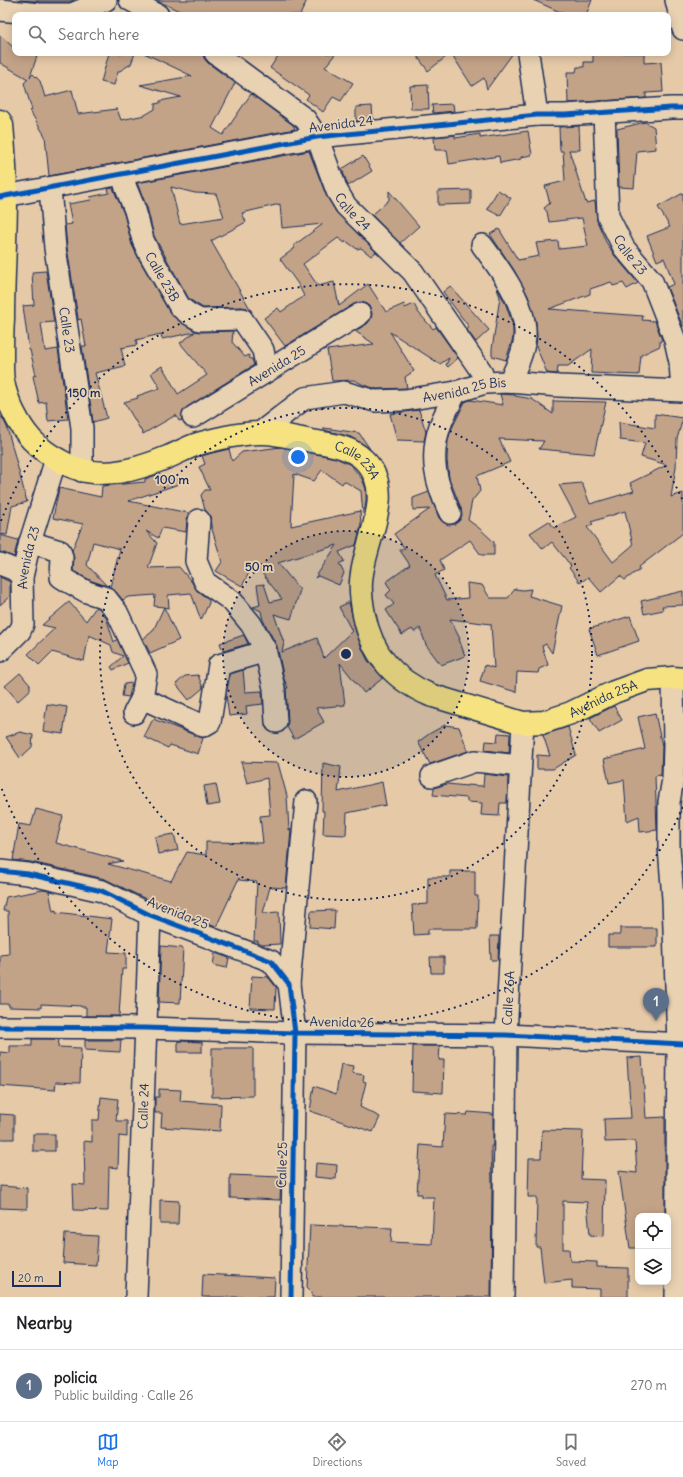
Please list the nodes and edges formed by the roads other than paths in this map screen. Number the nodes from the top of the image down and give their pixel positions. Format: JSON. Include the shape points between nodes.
{"nodes":[{"id":1,"x":106,"y":0,"type":"edge"},
{"id":2,"x":130,"y":0,"type":"edge"},
{"id":3,"x":676,"y":0,"type":"edge"},
{"id":4,"x":0,"y":10,"type":"edge"},
{"id":5,"x":20,"y":12,"type":"edge"},
{"id":6,"x":77,"y":12,"type":"edge"},
{"id":7,"x":152,"y":12,"type":"edge"},
{"id":8,"x":683,"y":29,"type":"edge"},
{"id":9,"x":218,"y":56,"type":"edge"},
{"id":10,"x":528,"y":56,"type":"edge"},
{"id":11,"x":683,"y":108,"type":"edge"},
{"id":12,"x":604,"y":112,"type":"junction"},
{"id":13,"x":537,"y":115,"type":"junction"},
{"id":14,"x":0,"y":121,"type":"edge"},
{"id":15,"x":317,"y":137,"type":"junction"},
{"id":16,"x":122,"y":174,"type":"junction"},
{"id":17,"x":50,"y":188,"type":"junction"},
{"id":18,"x":3,"y":196,"type":"edge"},
{"id":19,"x":482,"y":245,"type":"dead end"},
{"id":20,"x":360,"y":314,"type":"dead end"},
{"id":21,"x":267,"y":371,"type":"junction"},
{"id":22,"x":509,"y":382,"type":"junction"},
{"id":23,"x":485,"y":383,"type":"junction"},
{"id":24,"x":682,"y":391,"type":"edge"},
{"id":25,"x":456,"y":392,"type":"junction"},
{"id":26,"x":193,"y":416,"type":"dead end"},
{"id":27,"x":9,"y":417,"type":"edge"},
{"id":28,"x":260,"y":432,"type":"junction"},
{"id":29,"x":56,"y":459,"type":"junction"},
{"id":30,"x":82,"y":471,"type":"junction"},
{"id":31,"x":450,"y":513,"type":"dead end"},
{"id":32,"x":199,"y":520,"type":"dead end"},
{"id":33,"x":30,"y":542,"type":"junction"},
{"id":34,"x":0,"y":564,"type":"edge"},
{"id":35,"x":22,"y":577,"type":"junction"},
{"id":36,"x":265,"y":649,"type":"junction"},
{"id":37,"x":0,"y":651,"type":"edge"},
{"id":38,"x":678,"y":678,"type":"edge"},
{"id":39,"x":276,"y":722,"type":"dead end"},
{"id":40,"x":523,"y":723,"type":"junction"},
{"id":41,"x":520,"y":766,"type":"junction"},
{"id":42,"x":432,"y":776,"type":"dead end"},
{"id":43,"x":306,"y":801,"type":"dead end"},
{"id":44,"x":0,"y":871,"type":"edge"},
{"id":45,"x":678,"y":897,"type":"edge"},
{"id":46,"x":150,"y":915,"type":"junction"},
{"id":47,"x":289,"y":984,"type":"junction"},
{"id":48,"x":0,"y":1027,"type":"edge"},
{"id":49,"x":146,"y":1028,"type":"junction"},
{"id":50,"x":295,"y":1033,"type":"junction"},
{"id":51,"x":506,"y":1035,"type":"junction"},
{"id":52,"x":681,"y":1044,"type":"edge"},
{"id":53,"x":136,"y":1297,"type":"edge"},
{"id":54,"x":291,"y":1297,"type":"edge"},
{"id":55,"x":503,"y":1297,"type":"edge"},
{"id":56,"x":676,"y":1297,"type":"edge"}],
"edges":[{"from":1,"to":6,"type":"street"},
{"from":2,"to":7,"type":"street"},
{"from":3,"to":8,"type":"street"},
{"from":4,"to":5,"type":"street"},
{"from":9,"to":15,"type":"street","name":"Calle 24","via":[[286,104],[304,119]]},
{"from":10,"to":13,"type":"street"},
{"from":11,"to":12,"type":"street","name":"Avenida 24"},
{"from":12,"to":13,"type":"street","name":"Avenida 24"},
{"from":12,"to":24,"type":"street","name":"Calle 23","via":[[608,216],[624,248],[652,281],[675,340]]},
{"from":13,"to":15,"type":"street","name":"Avenida 24"},
{"from":14,"to":18,"type":"main road","name":"Calle 23A","via":[[4,150]]},
{"from":15,"to":16,"type":"street","name":"Avenida 24"},
{"from":15,"to":23,"type":"street","name":"Calle 24","via":[[336,191],[346,206],[413,272],[481,371]]},
{"from":16,"to":17,"type":"street","name":"Avenida 24"},
{"from":16,"to":21,"type":"street","name":"Calle 23B","via":[[143,240],[180,307],[200,320],[242,319],[263,350]]},
{"from":17,"to":18,"type":"street","name":"Avenida 24"},
{"from":17,"to":30,"type":"street","name":"Calle 23","via":[[55,248],[82,428]]},
{"from":18,"to":27,"type":"main road","name":"Calle 23A","via":[[2,380],[8,400]]},
{"from":19,"to":22,"type":"street","via":[[501,271],[524,319],[525,336],[518,363]]},
{"from":20,"to":21,"type":"street","name":"Avenida 25"},
{"from":21,"to":26,"type":"street","name":"Avenida 25"},
{"from":22,"to":23,"type":"street","name":"Avenida 25 Bis"},
{"from":22,"to":24,"type":"street","name":"Avenida 25 Bis"},
{"from":23,"to":25,"type":"street","name":"Avenida 25 Bis"},
{"from":25,"to":28,"type":"street","name":"Avenida 25 Bis","via":[[405,400],[375,401],[344,392],[305,398]]},
{"from":25,"to":31,"type":"street","via":[[435,442],[434,466],[440,492]]},
{"from":27,"to":29,"type":"main road","name":"Calle 23A"},
{"from":28,"to":30,"type":"main road","name":"Calle 23A","via":[[198,444],[127,471],[112,474]]},
{"from":28,"to":40,"type":"main road","name":"Calle 23A","via":[[338,445],[363,459],[374,472],[379,487],[378,506],[361,580],[361,597],[373,645],[385,663],[415,689]]},
{"from":29,"to":30,"type":"main road","name":"Calle 23A"},
{"from":29,"to":33,"type":"street","name":"Avenida 23"},
{"from":32,"to":36,"type":"street","via":[[196,561],[206,582],[232,602],[251,624]]},
{"from":33,"to":35,"type":"street","name":"Avenida 23"},
{"from":33,"to":36,"type":"street","via":[[60,551],[61,577],[87,592],[106,598],[117,612],[146,674],[138,705],[202,726],[210,722],[219,665]]},
{"from":34,"to":35,"type":"street","via":[[15,570]]},
{"from":35,"to":37,"type":"street","name":"Avenida 23","via":[[23,624],[20,631]]},
{"from":36,"to":39,"type":"street","via":[[274,688]]},
{"from":38,"to":40,"type":"main road","name":"Avenida 25A","via":[[647,680],[614,692],[571,713],[544,722]]},
{"from":38,"to":45,"type":"street","via":[[673,779],[669,802],[669,847]]},
{"from":40,"to":41,"type":"street","name":"Calle 26A"},
{"from":41,"to":42,"type":"street","via":[[476,761]]},
{"from":41,"to":51,"type":"street","name":"Calle 26A"},
{"from":43,"to":47,"type":"street"},
{"from":44,"to":46,"type":"street","name":"Avenida 25","via":[[28,874],[102,891]]},
{"from":45,"to":52,"type":"street"},
{"from":46,"to":47,"type":"street","name":"Avenida 25","via":[[271,961]]},
{"from":46,"to":49,"type":"street","name":"Calle 24"},
{"from":47,"to":50,"type":"street"},
{"from":48,"to":49,"type":"street","name":"Avenida 26"},
{"from":49,"to":50,"type":"street","name":"Avenida 26"},
{"from":49,"to":53,"type":"street","name":"Calle 24"},
{"from":50,"to":51,"type":"street","name":"Avenida 26"},
{"from":50,"to":54,"type":"street","name":"Calle 25"},
{"from":51,"to":52,"type":"street","name":"Avenida 26"},
{"from":51,"to":55,"type":"street","name":"Calle 26A"},
{"from":52,"to":56,"type":"street"}]}
